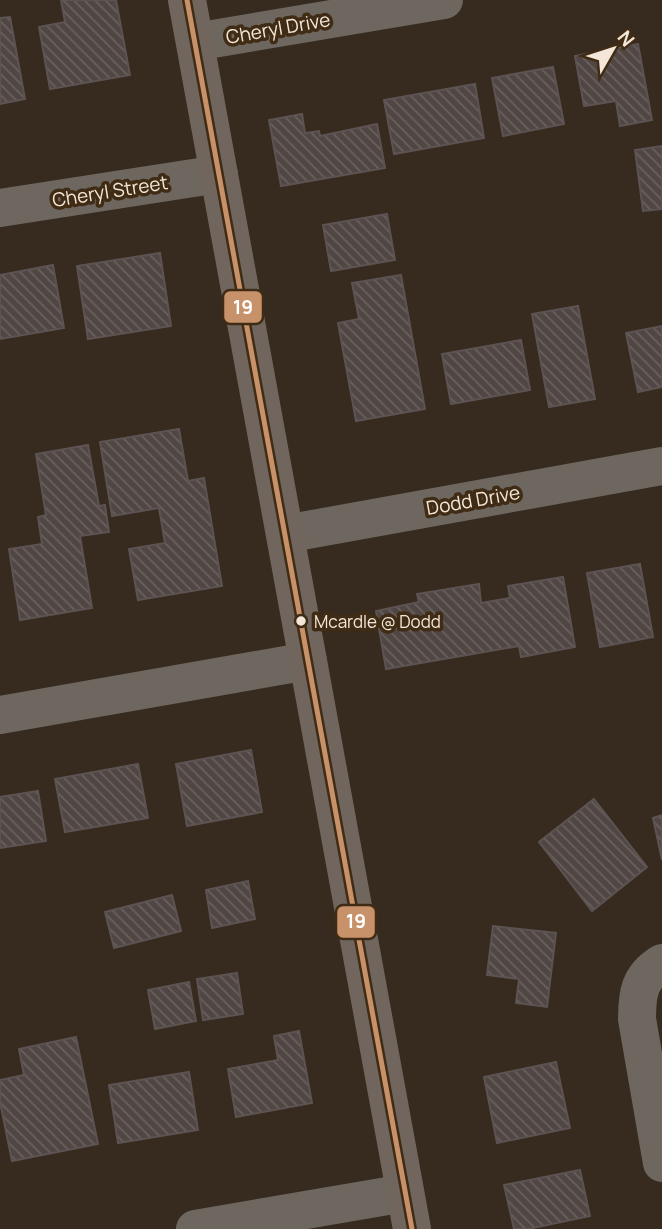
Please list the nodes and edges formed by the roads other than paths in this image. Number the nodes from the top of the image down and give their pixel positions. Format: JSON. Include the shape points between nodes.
{"nodes":[{"id":1,"x":187,"y":0,"type":"edge"},
{"id":2,"x":444,"y":0,"type":"edge"},
{"id":3,"x":195,"y":42,"type":"junction"},
{"id":4,"x":219,"y":174,"type":"junction"},
{"id":5,"x":0,"y":208,"type":"edge"},
{"id":6,"x":662,"y":466,"type":"edge"},
{"id":7,"x":285,"y":534,"type":"junction"},
{"id":8,"x":308,"y":661,"type":"junction"},
{"id":9,"x":0,"y":715,"type":"edge"},
{"id":10,"x":662,"y":963,"type":"edge"},
{"id":11,"x":662,"y":1163,"type":"edge"},
{"id":12,"x":409,"y":1211,"type":"edge"},
{"id":13,"x":195,"y":1229,"type":"edge"}],
"edges":[{"from":1,"to":3,"type":"main road"},
{"from":2,"to":3,"type":"street","name":"Cheryl Drive"},
{"from":3,"to":4,"type":"main road"},
{"from":4,"to":5,"type":"street","name":"Cheryl Street"},
{"from":4,"to":7,"type":"main road"},
{"from":6,"to":7,"type":"street","name":"Dodd Drive"},
{"from":7,"to":8,"type":"main road"},
{"from":8,"to":9,"type":"street"},
{"from":8,"to":12,"type":"main road"},
{"from":10,"to":11,"type":"street","via":[[643,982],[637,997]]},
{"from":12,"to":13,"type":"street"}]}
